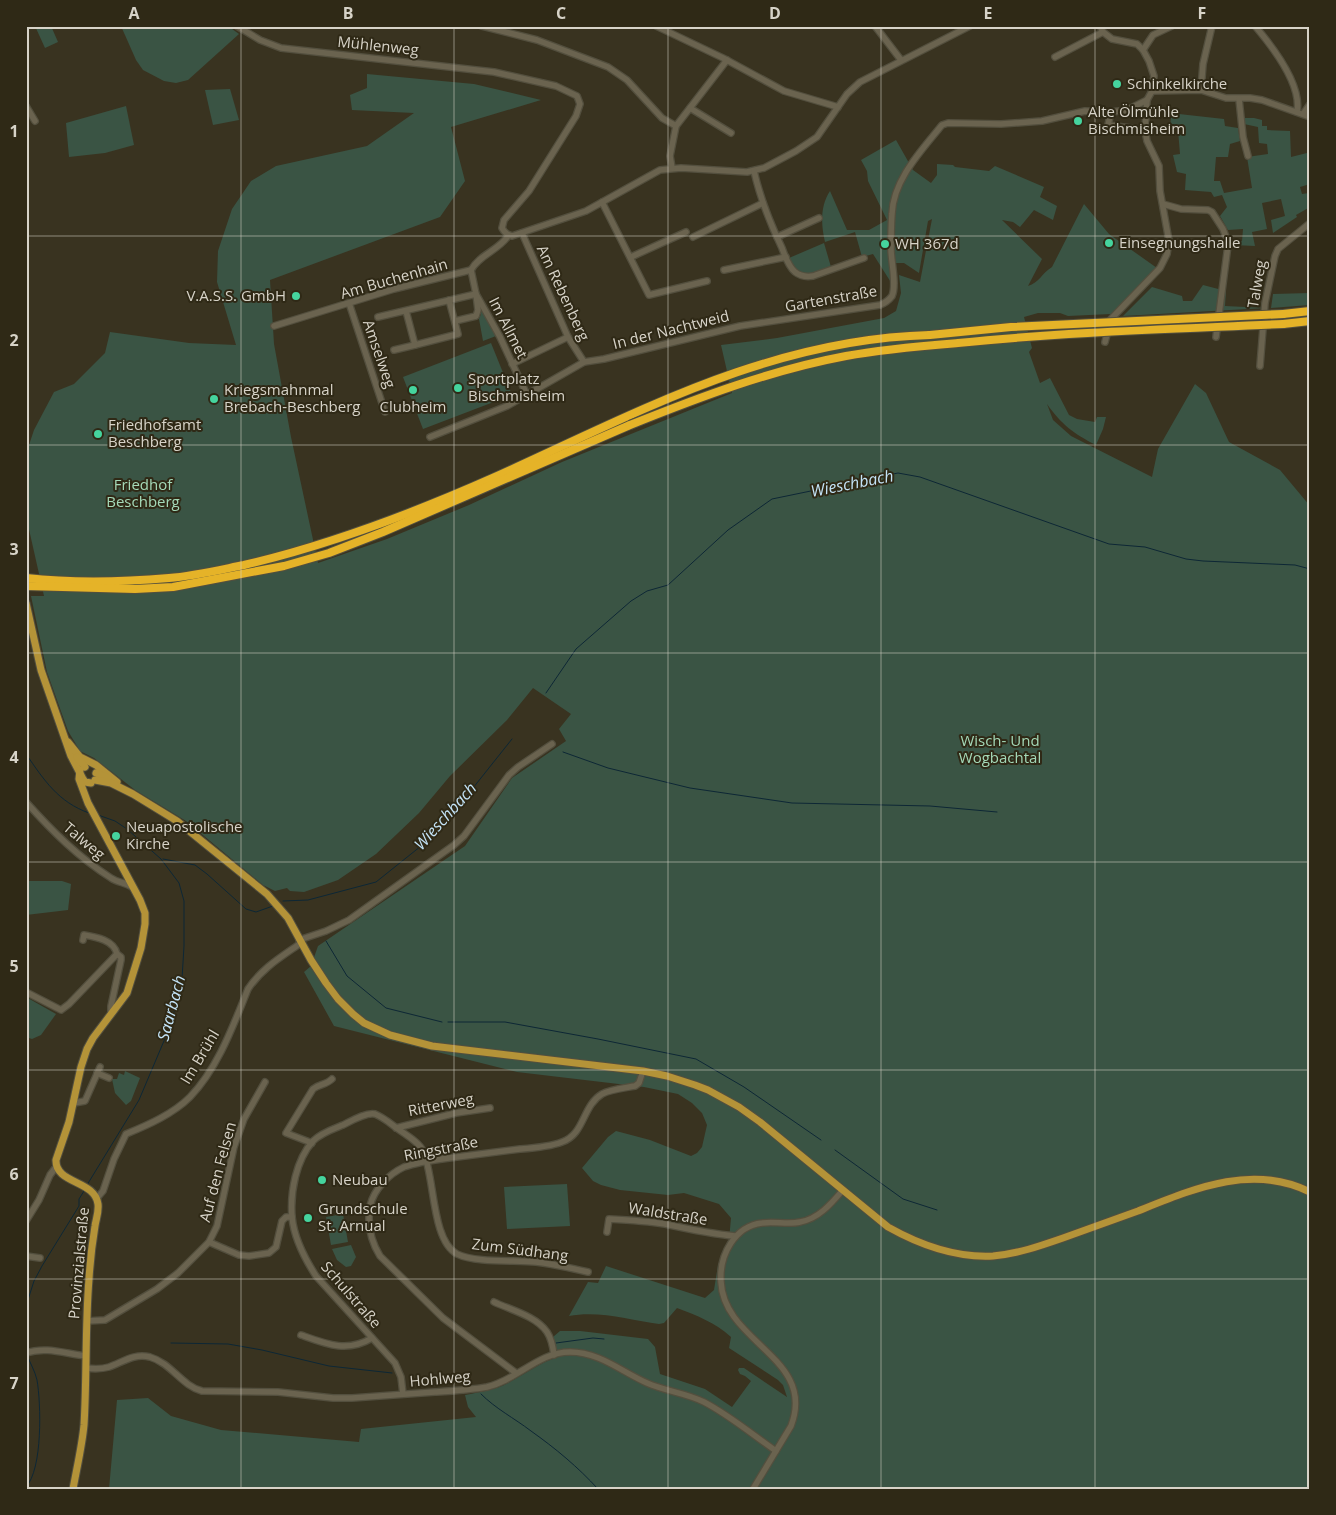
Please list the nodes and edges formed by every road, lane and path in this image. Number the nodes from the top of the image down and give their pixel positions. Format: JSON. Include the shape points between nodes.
{"nodes":[{"id":1,"x":237,"y":26,"type":"edge"},
{"id":2,"x":482,"y":26,"type":"edge"},
{"id":3,"x":656,"y":26,"type":"edge"},
{"id":4,"x":875,"y":26,"type":"edge"},
{"id":5,"x":970,"y":26,"type":"edge"},
{"id":6,"x":1172,"y":26,"type":"edge"},
{"id":7,"x":1212,"y":26,"type":"edge"},
{"id":8,"x":1255,"y":26,"type":"edge"},
{"id":9,"x":1101,"y":29,"type":"edge"},
{"id":10,"x":1143,"y":50,"type":"junction"},
{"id":11,"x":1054,"y":57,"type":"dead end"},
{"id":12,"x":726,"y":60,"type":"junction"},
{"id":13,"x":901,"y":60,"type":"junction"},
{"id":14,"x":1201,"y":90,"type":"junction"},
{"id":15,"x":1152,"y":91,"type":"junction"},
{"id":16,"x":1239,"y":99,"type":"junction"},
{"id":17,"x":1147,"y":100,"type":"junction"},
{"id":18,"x":1310,"y":104,"type":"edge"},
{"id":19,"x":26,"y":106,"type":"edge"},
{"id":20,"x":838,"y":107,"type":"junction"},
{"id":21,"x":690,"y":108,"type":"junction"},
{"id":22,"x":1111,"y":112,"type":"junction"},
{"id":23,"x":1300,"y":113,"type":"junction"},
{"id":24,"x":1310,"y":117,"type":"edge"},
{"id":25,"x":35,"y":120,"type":"dead end"},
{"id":26,"x":676,"y":126,"type":"junction"},
{"id":27,"x":1145,"y":130,"type":"junction"},
{"id":28,"x":731,"y":133,"type":"dead end"},
{"id":29,"x":1248,"y":156,"type":"dead end"},
{"id":30,"x":672,"y":168,"type":"junction"},
{"id":31,"x":754,"y":171,"type":"junction"},
{"id":32,"x":602,"y":202,"type":"junction"},
{"id":33,"x":763,"y":203,"type":"junction"},
{"id":34,"x":1163,"y":204,"type":"junction"},
{"id":35,"x":820,"y":218,"type":"dead end"},
{"id":36,"x":1310,"y":223,"type":"edge"},
{"id":37,"x":686,"y":232,"type":"dead end"},
{"id":38,"x":522,"y":233,"type":"junction"},
{"id":39,"x":508,"y":236,"type":"junction"},
{"id":40,"x":777,"y":236,"type":"junction"},
{"id":41,"x":693,"y":237,"type":"dead end"},
{"id":42,"x":631,"y":257,"type":"junction"},
{"id":43,"x":786,"y":257,"type":"junction"},
{"id":44,"x":864,"y":258,"type":"dead end"},
{"id":45,"x":471,"y":270,"type":"junction"},
{"id":46,"x":724,"y":270,"type":"dead end"},
{"id":47,"x":707,"y":281,"type":"dead end"},
{"id":48,"x":476,"y":294,"type":"junction"},
{"id":49,"x":449,"y":300,"type":"junction"},
{"id":50,"x":349,"y":304,"type":"junction"},
{"id":51,"x":406,"y":311,"type":"junction"},
{"id":52,"x":1310,"y":311,"type":"edge"},
{"id":53,"x":378,"y":318,"type":"dead end"},
{"id":54,"x":455,"y":321,"type":"junction"},
{"id":55,"x":1310,"y":322,"type":"edge"},
{"id":56,"x":765,"y":323,"type":"joint"},
{"id":57,"x":274,"y":326,"type":"dead end"},
{"id":58,"x":568,"y":337,"type":"junction"},
{"id":59,"x":1216,"y":337,"type":"dead end"},
{"id":60,"x":1104,"y":342,"type":"dead end"},
{"id":61,"x":415,"y":345,"type":"junction"},
{"id":62,"x":394,"y":350,"type":"dead end"},
{"id":63,"x":584,"y":362,"type":"junction"},
{"id":64,"x":512,"y":364,"type":"junction"},
{"id":65,"x":1260,"y":366,"type":"dead end"},
{"id":66,"x":527,"y":395,"type":"junction"},
{"id":67,"x":385,"y":412,"type":"dead end"},
{"id":68,"x":430,"y":437,"type":"dead end"},
{"id":69,"x":26,"y":578,"type":"edge"},
{"id":70,"x":74,"y":584,"type":"junction"},
{"id":71,"x":26,"y":586,"type":"edge"},
{"id":72,"x":26,"y":603,"type":"edge"},
{"id":73,"x":63,"y":733,"type":"junction"},
{"id":74,"x":68,"y":742,"type":"junction"},
{"id":75,"x":552,"y":744,"type":"dead end"},
{"id":76,"x":82,"y":769,"type":"junction"},
{"id":77,"x":94,"y":779,"type":"junction"},
{"id":78,"x":117,"y":782,"type":"junction"},
{"id":79,"x":133,"y":794,"type":"junction"},
{"id":80,"x":26,"y":802,"type":"edge"},
{"id":81,"x":89,"y":804,"type":"junction"},
{"id":82,"x":134,"y":888,"type":"junction"},
{"id":83,"x":83,"y":940,"type":"dead end"},
{"id":84,"x":300,"y":942,"type":"junction"},
{"id":85,"x":117,"y":954,"type":"junction"},
{"id":86,"x":26,"y":992,"type":"edge"},
{"id":87,"x":112,"y":1014,"type":"junction"},
{"id":88,"x":643,"y":1071,"type":"junction"},
{"id":89,"x":109,"y":1078,"type":"dead end"},
{"id":90,"x":332,"y":1079,"type":"dead end"},
{"id":91,"x":265,"y":1082,"type":"dead end"},
{"id":92,"x":74,"y":1103,"type":"junction"},
{"id":93,"x":490,"y":1108,"type":"dead end"},
{"id":94,"x":396,"y":1128,"type":"junction"},
{"id":95,"x":278,"y":1131,"type":"dead end"},
{"id":96,"x":286,"y":1133,"type":"junction"},
{"id":97,"x":312,"y":1143,"type":"junction"},
{"id":98,"x":427,"y":1162,"type":"junction"},
{"id":99,"x":56,"y":1167,"type":"junction"},
{"id":100,"x":842,"y":1190,"type":"junction"},
{"id":101,"x":1310,"y":1192,"type":"edge"},
{"id":102,"x":97,"y":1198,"type":"junction"},
{"id":103,"x":292,"y":1217,"type":"junction"},
{"id":104,"x":26,"y":1221,"type":"edge"},
{"id":105,"x":607,"y":1232,"type":"dead end"},
{"id":106,"x":735,"y":1236,"type":"junction"},
{"id":107,"x":209,"y":1242,"type":"junction"},
{"id":108,"x":26,"y":1256,"type":"edge"},
{"id":109,"x":40,"y":1258,"type":"dead end"},
{"id":110,"x":588,"y":1272,"type":"dead end"},
{"id":111,"x":494,"y":1302,"type":"dead end"},
{"id":112,"x":87,"y":1321,"type":"junction"},
{"id":113,"x":301,"y":1335,"type":"dead end"},
{"id":114,"x":372,"y":1338,"type":"junction"},
{"id":115,"x":28,"y":1353,"type":"edge"},
{"id":116,"x":554,"y":1354,"type":"junction"},
{"id":117,"x":86,"y":1356,"type":"junction"},
{"id":118,"x":86,"y":1368,"type":"junction"},
{"id":119,"x":516,"y":1373,"type":"junction"},
{"id":120,"x":403,"y":1394,"type":"junction"},
{"id":121,"x":776,"y":1451,"type":"junction"},
{"id":122,"x":73,"y":1489,"type":"edge"},
{"id":123,"x":753,"y":1489,"type":"edge"}],
"edges":[{"from":1,"to":39,"type":"street","name":"Mühlenweg","via":[[281,48],[519,76],[575,94],[580,100],[579,111],[526,196],[504,220],[502,228]]},
{"from":2,"to":26,"type":"street","via":[[537,40],[608,67],[624,77],[662,118]]},
{"from":3,"to":12,"type":"street"},
{"from":4,"to":13,"type":"street"},
{"from":5,"to":13,"type":"street"},
{"from":6,"to":10,"type":"street","via":[[1153,35]]},
{"from":7,"to":14,"type":"street"},
{"from":8,"to":23,"type":"street","via":[[1272,47],[1292,82]]},
{"from":9,"to":10,"type":"street","via":[[1112,39],[1137,44]]},
{"from":9,"to":11,"type":"street"},
{"from":10,"to":15,"type":"street","via":[[1154,76]]},
{"from":12,"to":20,"type":"street","via":[[784,91]]},
{"from":12,"to":21,"type":"street"},
{"from":13,"to":20,"type":"street","via":[[856,85]]},
{"from":14,"to":15,"type":"street"},
{"from":14,"to":16,"type":"street"},
{"from":15,"to":17,"type":"street"},
{"from":16,"to":23,"type":"street","via":[[1262,100]]},
{"from":16,"to":29,"type":"street"},
{"from":17,"to":22,"type":"street","name":"Gartenstraße","via":[[1127,110]]},
{"from":17,"to":27,"type":"street"},
{"from":18,"to":23,"type":"street"},
{"from":19,"to":25,"type":"street"},
{"from":20,"to":31,"type":"street","via":[[818,137]]},
{"from":21,"to":26,"type":"street"},
{"from":21,"to":28,"type":"street"},
{"from":22,"to":27,"type":"street","via":[[1108,125]]},
{"from":22,"to":56,"type":"street","name":"Gartenstraße","via":[[1085,111],[1011,123],[945,123],[904,171],[892,202],[894,285],[889,300],[870,308]]},
{"from":23,"to":24,"type":"street"},
{"from":26,"to":30,"type":"street","via":[[670,156]]},
{"from":27,"to":34,"type":"street","via":[[1159,166]]},
{"from":30,"to":31,"type":"street"},
{"from":30,"to":32,"type":"street","via":[[655,172]]},
{"from":31,"to":33,"type":"street"},
{"from":32,"to":38,"type":"street","via":[[586,211]]},
{"from":32,"to":42,"type":"street"},
{"from":33,"to":40,"type":"street"},
{"from":33,"to":41,"type":"street"},
{"from":34,"to":59,"type":"street","via":[[1212,212],[1226,237],[1228,245]]},
{"from":34,"to":60,"type":"street","via":[[1170,242],[1163,263],[1111,319]]},
{"from":35,"to":40,"type":"street"},
{"from":36,"to":65,"type":"street","name":"Talweg","via":[[1278,249],[1275,256],[1266,303]]},
{"from":37,"to":42,"type":"street"},
{"from":38,"to":39,"type":"street"},
{"from":38,"to":58,"type":"street","name":"Am Rebenberg"},
{"from":39,"to":45,"type":"street","name":"Am Buchenhain","via":[[476,262]]},
{"from":40,"to":43,"type":"street"},
{"from":42,"to":47,"type":"street","via":[[649,295]]},
{"from":43,"to":44,"type":"street","via":[[796,272],[810,276]]},
{"from":43,"to":46,"type":"street"},
{"from":45,"to":48,"type":"street","name":"Im Allmet"},
{"from":45,"to":50,"type":"street","name":"Am Buchenhain"},
{"from":48,"to":49,"type":"street"},
{"from":48,"to":54,"type":"street","via":[[476,316]]},
{"from":48,"to":64,"type":"street","name":"Im Allmet"},
{"from":49,"to":51,"type":"street"},
{"from":49,"to":54,"type":"street"},
{"from":50,"to":57,"type":"street","name":"Am Buchenhain"},
{"from":50,"to":67,"type":"street","name":"Amselweg"},
{"from":51,"to":53,"type":"street"},
{"from":51,"to":61,"type":"street"},
{"from":52,"to":70,"type":"highway","bridge":true,"via":[[896,336],[792,354],[696,386],[494,478],[326,543],[211,572]]},
{"from":54,"to":61,"type":"street","via":[[458,334]]},
{"from":55,"to":70,"type":"highway","bridge":true,"via":[[1012,337],[845,356],[746,381],[636,422],[320,556],[284,566],[173,586],[135,588]]},
{"from":56,"to":63,"type":"street","name":"In der Nachtweid","via":[[718,330]]},
{"from":58,"to":63,"type":"street","name":"Am Rebenberg"},
{"from":58,"to":64,"type":"street"},
{"from":61,"to":62,"type":"street"},
{"from":63,"to":66,"type":"street"},
{"from":64,"to":66,"type":"street","name":"Im Allmet"},
{"from":66,"to":68,"type":"street"},
{"from":69,"to":70,"type":"highway"},
{"from":70,"to":71,"type":"highway"},
{"from":72,"to":73,"type":"main road","via":[[39,664]]},
{"from":73,"to":74,"type":"main road"},
{"from":73,"to":76,"type":"main road","via":[[71,756]]},
{"from":74,"to":76,"type":"main road"},
{"from":74,"to":78,"type":"main road","via":[[80,757]]},
{"from":75,"to":84,"type":"street","name":"Im Brühl","via":[[509,775],[454,845],[349,920]]},
{"from":76,"to":77,"type":"main road","via":[[93,768]]},
{"from":76,"to":77,"type":"main road","via":[[85,782]]},
{"from":76,"to":81,"type":"main road","via":[[79,779]]},
{"from":77,"to":78,"type":"main road"},
{"from":77,"to":79,"type":"main road"},
{"from":77,"to":81,"type":"main road"},
{"from":78,"to":79,"type":"main road"},
{"from":79,"to":84,"type":"main road","via":[[190,830],[266,893],[284,913]]},
{"from":80,"to":82,"type":"street","name":"Talweg","via":[[78,855],[117,882],[126,882]]},
{"from":81,"to":82,"type":"main road"},
{"from":82,"to":87,"type":"main road","via":[[145,913],[145,931],[130,986]]},
{"from":83,"to":85,"type":"street","via":[[84,935],[105,940]]},
{"from":84,"to":88,"type":"main road","via":[[338,1000],[364,1023],[390,1036],[432,1046]]},
{"from":84,"to":102,"type":"street","name":"Im Brühl","via":[[268,966],[248,989],[220,1054],[190,1097],[167,1114],[126,1134],[103,1191]]},
{"from":85,"to":86,"type":"street","via":[[65,1008],[58,1009]]},
{"from":85,"to":87,"type":"street","via":[[121,960]]},
{"from":87,"to":92,"type":"main road","via":[[87,1049]]},
{"from":88,"to":98,"type":"street","name":"Ringstraße","via":[[635,1086],[597,1098],[578,1130],[568,1140],[547,1146]]},
{"from":88,"to":100,"type":"main road","via":[[695,1084],[739,1107]]},
{"from":89,"to":92,"type":"street","via":[[98,1070],[85,1101]]},
{"from":90,"to":96,"type":"street","via":[[313,1089]]},
{"from":91,"to":107,"type":"street","name":"Auf den Felsen","via":[[234,1147],[217,1226]]},
{"from":92,"to":99,"type":"main road"},
{"from":93,"to":94,"type":"street","name":"Ritterweg"},
{"from":94,"to":97,"type":"street","name":"Schulstraße","via":[[375,1114],[369,1114],[327,1132]]},
{"from":94,"to":98,"type":"street","name":"Schulstraße","via":[[423,1150]]},
{"from":95,"to":96,"type":"street"},
{"from":96,"to":97,"type":"street"},
{"from":97,"to":103,"type":"street","name":"Schulstraße","via":[[297,1169]]},
{"from":98,"to":110,"type":"street","name":"Zum Südhang","via":[[439,1226],[456,1253],[475,1259],[537,1262]]},
{"from":98,"to":119,"type":"street","name":"Ringstraße","via":[[404,1168],[385,1180],[373,1196],[368,1216],[373,1244],[380,1256],[438,1314]]},
{"from":99,"to":102,"type":"main road","name":"Provinzialstraße"},
{"from":99,"to":104,"type":"street"},
{"from":100,"to":101,"type":"main road","via":[[906,1238],[953,1253],[992,1256],[1045,1244],[1210,1184],[1255,1179],[1286,1183]]},
{"from":100,"to":106,"type":"street","via":[[827,1208],[810,1219],[756,1224]]},
{"from":102,"to":112,"type":"main road","name":"Provinzialstraße"},
{"from":103,"to":107,"type":"street","via":[[282,1221],[276,1247],[269,1253],[239,1255]]},
{"from":103,"to":114,"type":"street","name":"Schulstraße","via":[[297,1238],[316,1276]]},
{"from":105,"to":106,"type":"street","name":"Waldstraße","via":[[609,1219],[665,1224]]},
{"from":106,"to":121,"type":"street","via":[[720,1272],[726,1305],[732,1317],[781,1365],[793,1387],[794,1417]]},
{"from":107,"to":112,"type":"street","via":[[157,1289],[104,1320]]},
{"from":108,"to":109,"type":"street"},
{"from":111,"to":116,"type":"street","via":[[543,1327]]},
{"from":112,"to":117,"type":"main road","name":"Provinzialstraße"},
{"from":113,"to":114,"type":"street","via":[[348,1347]]},
{"from":114,"to":120,"type":"street","name":"Schulstraße","via":[[395,1363]]},
{"from":115,"to":117,"type":"street","via":[[46,1350]]},
{"from":116,"to":119,"type":"street","name":"Hohlweg"},
{"from":116,"to":121,"type":"street","name":"Hohlweg","via":[[582,1353],[600,1358],[656,1387],[691,1396]]},
{"from":117,"to":118,"type":"main road","name":"Provinzialstraße"},
{"from":118,"to":120,"type":"street","name":"Hohlweg","via":[[107,1368],[128,1358],[149,1357],[202,1391],[278,1392],[333,1398]]},
{"from":118,"to":122,"type":"main road","name":"Provinzialstraße","via":[[82,1439]]},
{"from":119,"to":120,"type":"street","name":"Hohlweg","via":[[487,1387]]},
{"from":121,"to":123,"type":"street"}]}
